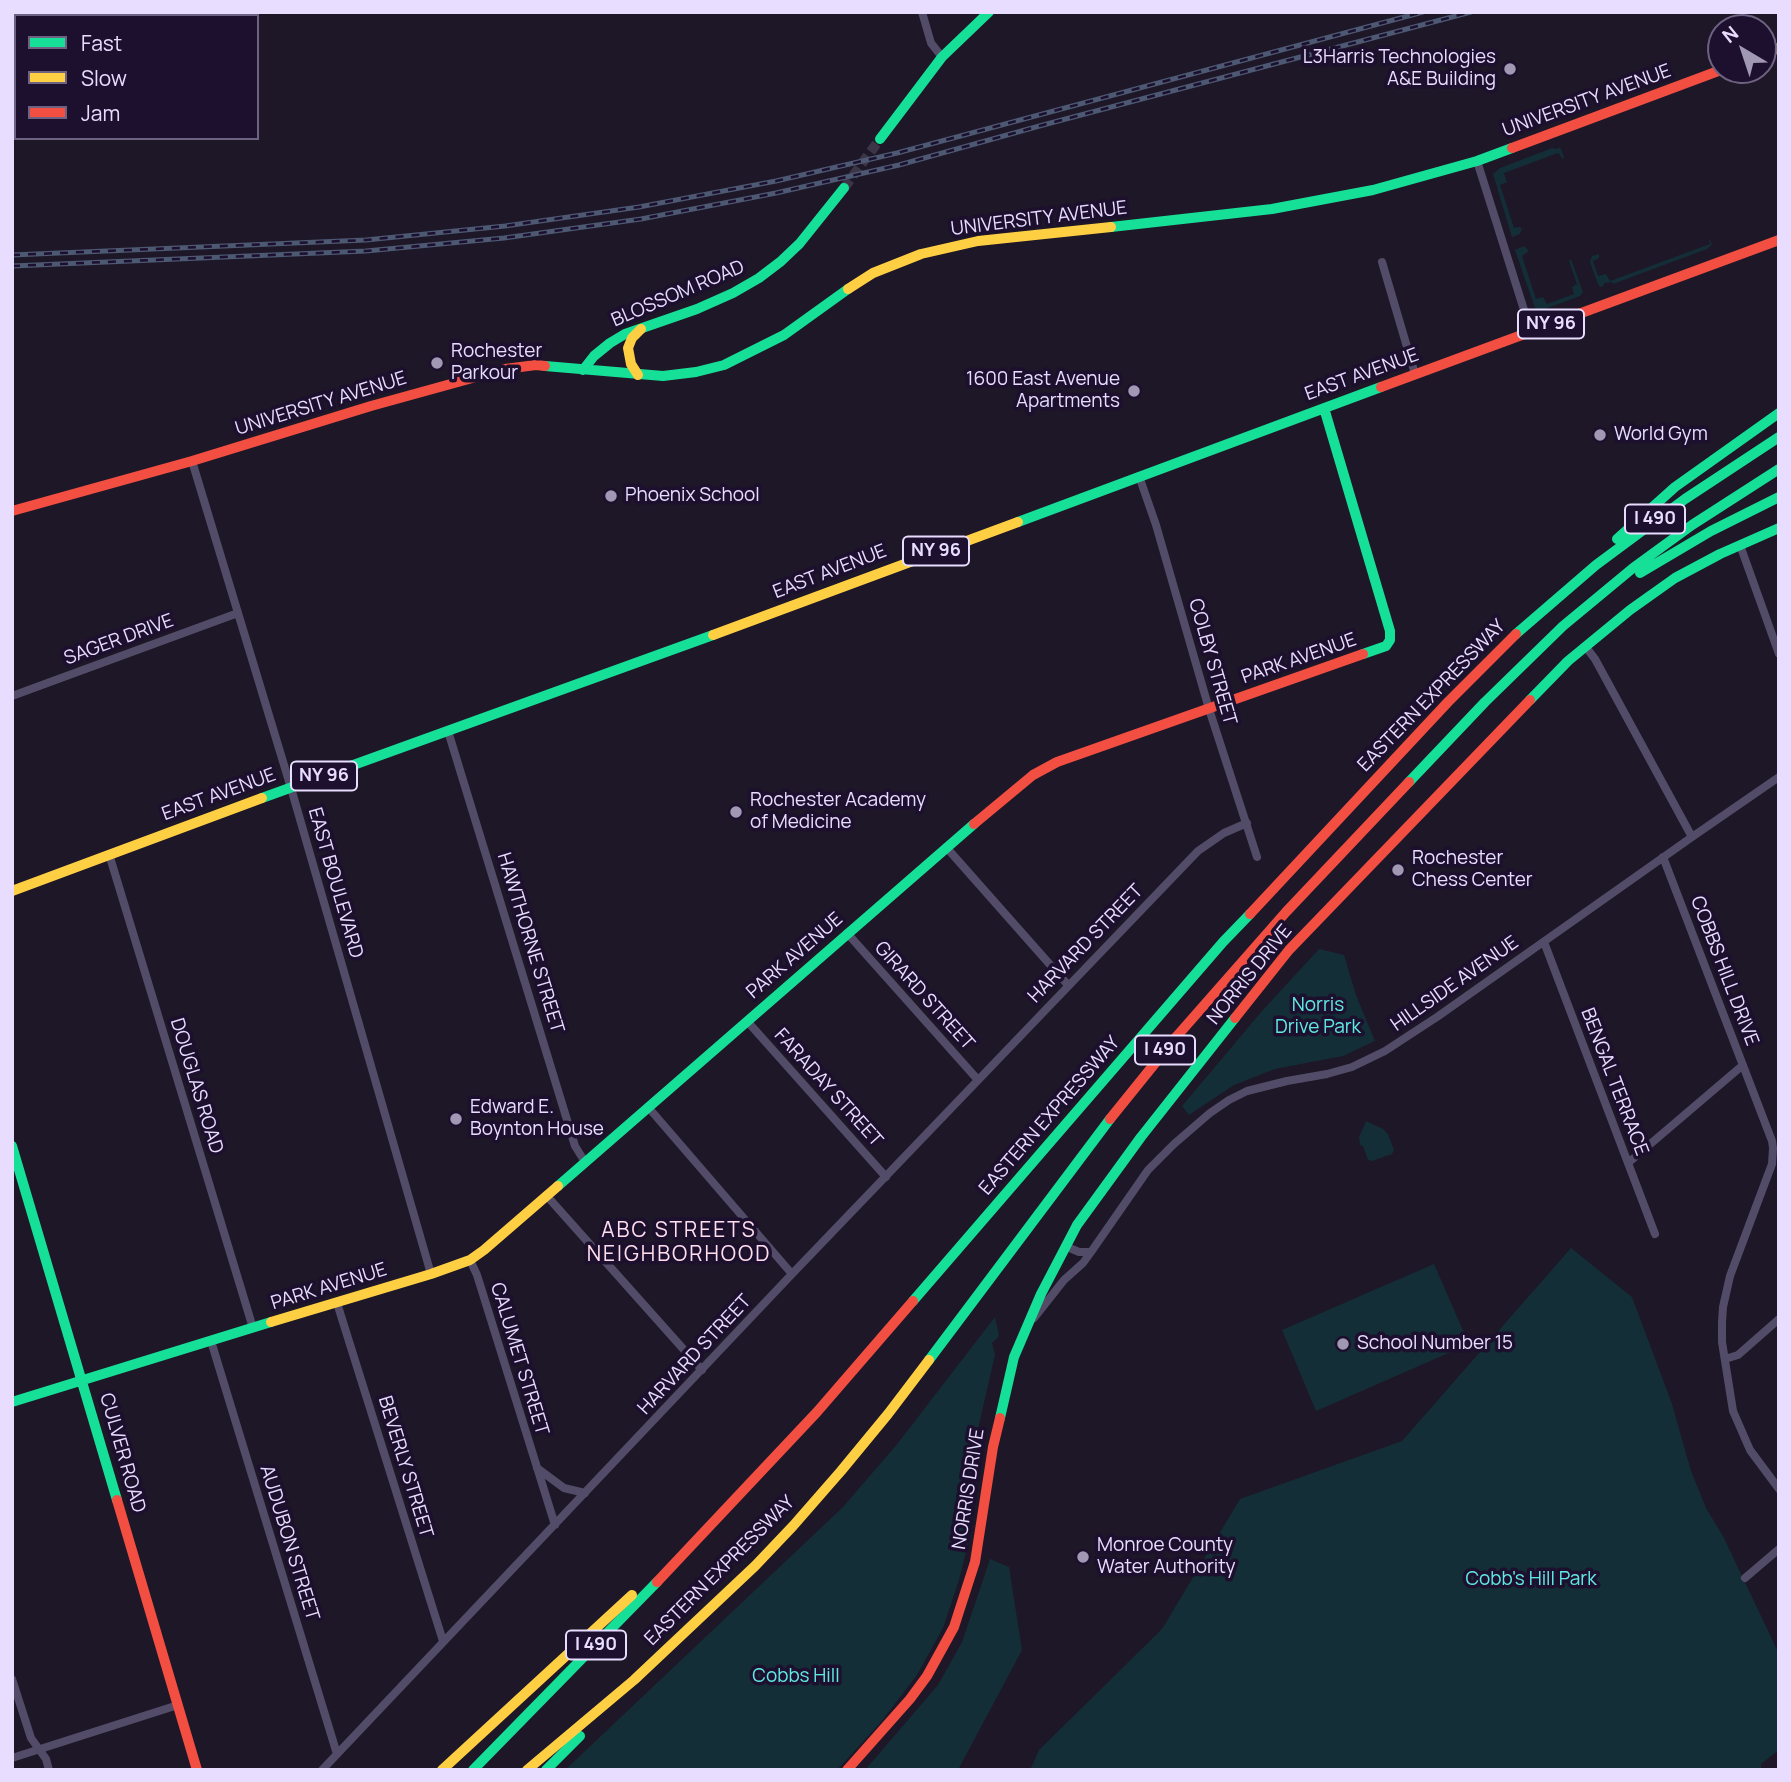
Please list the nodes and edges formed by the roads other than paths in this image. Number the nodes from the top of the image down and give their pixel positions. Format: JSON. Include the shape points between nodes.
{"nodes":[{"id":1,"x":922,"y":12,"type":"edge"},
{"id":2,"x":989,"y":12,"type":"edge"},
{"id":3,"x":942,"y":57,"type":"junction"},
{"id":4,"x":1707,"y":75,"type":"edge"},
{"id":5,"x":880,"y":139,"type":"tunnel mouth"},
{"id":6,"x":1476,"y":161,"type":"junction"},
{"id":7,"x":844,"y":188,"type":"tunnel mouth"},
{"id":8,"x":1779,"y":240,"type":"edge"},
{"id":9,"x":1382,"y":262,"type":"dead end"},
{"id":10,"x":642,"y":328,"type":"junction"},
{"id":11,"x":1531,"y":332,"type":"junction"},
{"id":12,"x":583,"y":370,"type":"junction"},
{"id":13,"x":1415,"y":374,"type":"junction"},
{"id":14,"x":638,"y":375,"type":"junction"},
{"id":15,"x":1324,"y":408,"type":"junction"},
{"id":16,"x":1779,"y":414,"type":"edge"},
{"id":17,"x":1779,"y":437,"type":"edge"},
{"id":18,"x":192,"y":461,"type":"junction"},
{"id":19,"x":1779,"y":469,"type":"edge"},
{"id":20,"x":1139,"y":476,"type":"junction"},
{"id":21,"x":1779,"y":497,"type":"edge"},
{"id":22,"x":12,"y":511,"type":"edge"},
{"id":23,"x":1779,"y":528,"type":"edge"},
{"id":24,"x":1740,"y":545,"type":"junction"},
{"id":25,"x":1591,"y":603,"type":"junction"},
{"id":26,"x":1540,"y":612,"type":"junction"},
{"id":27,"x":237,"y":613,"type":"junction"},
{"id":28,"x":1585,"y":646,"type":"junction"},
{"id":29,"x":1779,"y":654,"type":"edge"},
{"id":30,"x":12,"y":696,"type":"edge"},
{"id":31,"x":1209,"y":709,"type":"junction"},
{"id":32,"x":449,"y":731,"type":"junction"},
{"id":33,"x":1779,"y":778,"type":"edge"},
{"id":34,"x":291,"y":788,"type":"junction"},
{"id":35,"x":1247,"y":823,"type":"junction"},
{"id":36,"x":1692,"y":837,"type":"junction"},
{"id":37,"x":946,"y":847,"type":"junction"},
{"id":38,"x":109,"y":854,"type":"junction"},
{"id":39,"x":1256,"y":857,"type":"dead end"},
{"id":40,"x":1663,"y":857,"type":"junction"},
{"id":41,"x":12,"y":891,"type":"edge"},
{"id":42,"x":847,"y":933,"type":"junction"},
{"id":43,"x":1544,"y":942,"type":"junction"},
{"id":44,"x":1069,"y":985,"type":"junction"},
{"id":45,"x":747,"y":1021,"type":"junction"},
{"id":46,"x":1743,"y":1065,"type":"junction"},
{"id":47,"x":978,"y":1080,"type":"junction"},
{"id":48,"x":648,"y":1107,"type":"junction"},
{"id":49,"x":12,"y":1146,"type":"edge"},
{"id":50,"x":585,"y":1161,"type":"junction"},
{"id":51,"x":1628,"y":1163,"type":"junction"},
{"id":52,"x":886,"y":1177,"type":"junction"},
{"id":53,"x":546,"y":1195,"type":"junction"},
{"id":54,"x":1655,"y":1234,"type":"dead end"},
{"id":55,"x":1065,"y":1246,"type":"junction"},
{"id":56,"x":1091,"y":1252,"type":"junction"},
{"id":57,"x":470,"y":1260,"type":"junction"},
{"id":58,"x":431,"y":1274,"type":"junction"},
{"id":59,"x":792,"y":1274,"type":"junction"},
{"id":60,"x":337,"y":1303,"type":"junction"},
{"id":61,"x":1779,"y":1319,"type":"edge"},
{"id":62,"x":253,"y":1328,"type":"junction"},
{"id":63,"x":1024,"y":1332,"type":"junction"},
{"id":64,"x":211,"y":1341,"type":"junction"},
{"id":65,"x":1725,"y":1359,"type":"junction"},
{"id":66,"x":702,"y":1370,"type":"junction"},
{"id":67,"x":82,"y":1380,"type":"junction"},
{"id":68,"x":12,"y":1402,"type":"edge"},
{"id":69,"x":537,"y":1468,"type":"junction"},
{"id":70,"x":1779,"y":1489,"type":"edge"},
{"id":71,"x":585,"y":1493,"type":"junction"},
{"id":72,"x":716,"y":1519,"type":"junction"},
{"id":73,"x":555,"y":1525,"type":"junction"},
{"id":74,"x":1779,"y":1549,"type":"edge"},
{"id":75,"x":1745,"y":1578,"type":"dead end"},
{"id":76,"x":443,"y":1641,"type":"junction"},
{"id":77,"x":675,"y":1642,"type":"junction"},
{"id":78,"x":12,"y":1679,"type":"edge"},
{"id":79,"x":178,"y":1705,"type":"junction"},
{"id":80,"x":39,"y":1749,"type":"junction"},
{"id":81,"x":337,"y":1754,"type":"junction"},
{"id":82,"x":12,"y":1758,"type":"edge"},
{"id":83,"x":49,"y":1770,"type":"edge"},
{"id":84,"x":197,"y":1770,"type":"edge"},
{"id":85,"x":322,"y":1770,"type":"edge"},
{"id":86,"x":442,"y":1770,"type":"edge"},
{"id":87,"x":473,"y":1770,"type":"edge"},
{"id":88,"x":527,"y":1770,"type":"edge"},
{"id":89,"x":546,"y":1770,"type":"edge"},
{"id":90,"x":848,"y":1770,"type":"edge"}],
"edges":[{"from":1,"to":3,"type":"street","via":[[931,44]]},
{"from":2,"to":3,"type":"main road"},
{"from":3,"to":5,"type":"main road"},
{"from":4,"to":6,"type":"main road","name":"UNIVERSITY AVENUE"},
{"from":6,"to":11,"type":"street"},
{"from":6,"to":14,"type":"main road","name":"UNIVERSITY AVENUE","via":[[1373,190],[1272,209],[978,242],[921,254],[873,273],[784,335],[724,365],[663,376]]},
{"from":7,"to":10,"type":"main road","name":"BLOSSOM ROAD","via":[[800,243],[759,278],[709,304]]},
{"from":8,"to":11,"type":"main road","name":"EAST AVENUE","number":"NY 96"},
{"from":9,"to":13,"type":"street"},
{"from":10,"to":12,"type":"main road","name":"BLOSSOM ROAD","via":[[610,342]]},
{"from":10,"to":14,"type":"main road","via":[[628,348]]},
{"from":11,"to":13,"type":"main road","name":"EAST AVENUE","number":"NY 96"},
{"from":12,"to":14,"type":"main road","name":"UNIVERSITY AVENUE"},
{"from":12,"to":18,"type":"main road","name":"UNIVERSITY AVENUE","via":[[536,365],[505,369]]},
{"from":13,"to":15,"type":"main road","name":"EAST AVENUE","number":"NY 96"},
{"from":15,"to":20,"type":"main road","name":"EAST AVENUE","number":"NY 96"},
{"from":15,"to":31,"type":"main road","name":"PARK AVENUE","via":[[1390,642]]},
{"from":16,"to":26,"type":"main road","via":[[1657,501]]},
{"from":17,"to":26,"type":"main road","name":"EASTERN EXPRESSWAY","number":"I 490","via":[[1647,526]]},
{"from":18,"to":22,"type":"main road","name":"UNIVERSITY AVENUE"},
{"from":18,"to":27,"type":"street","name":"EAST BOULEVARD"},
{"from":19,"to":25,"type":"main road","name":"EASTERN EXPRESSWAY","number":"I 490","via":[[1677,536]]},
{"from":20,"to":31,"type":"street","name":"COLBY STREET"},
{"from":20,"to":32,"type":"main road","name":"EAST AVENUE","number":"NY 96"},
{"from":21,"to":25,"type":"main road","via":[[1711,531]]},
{"from":23,"to":24,"type":"main road","name":"NORRIS DRIVE"},
{"from":24,"to":28,"type":"main road","name":"NORRIS DRIVE","via":[[1658,590]]},
{"from":24,"to":29,"type":"street"},
{"from":25,"to":77,"type":"main road","name":"EASTERN EXPRESSWAY","number":"I 490","via":[[1497,689],[1236,967],[1131,1093],[853,1457],[768,1553]]},
{"from":26,"to":72,"type":"main road","name":"EASTERN EXPRESSWAY","number":"I 490","via":[[1448,702],[1248,915],[865,1357]]},
{"from":27,"to":30,"type":"street","name":"SAGER DRIVE"},
{"from":27,"to":34,"type":"street","name":"EAST BOULEVARD"},
{"from":28,"to":36,"type":"street"},
{"from":28,"to":55,"type":"main road","name":"NORRIS DRIVE","via":[[1289,950],[1141,1137]]},
{"from":31,"to":35,"type":"street","name":"COLBY STREET"},
{"from":31,"to":37,"type":"main road","name":"PARK AVENUE","via":[[1044,768]]},
{"from":32,"to":34,"type":"main road","name":"EAST AVENUE","number":"NY 96"},
{"from":32,"to":50,"type":"street","name":"HAWTHORNE STREET","via":[[574,1142]]},
{"from":33,"to":36,"type":"street","name":"HILLSIDE AVENUE"},
{"from":34,"to":38,"type":"main road","name":"EAST AVENUE","number":"NY 96"},
{"from":34,"to":58,"type":"street","name":"EAST BOULEVARD"},
{"from":35,"to":39,"type":"street","name":"COLBY STREET"},
{"from":35,"to":44,"type":"street","name":"HARVARD STREET","via":[[1198,851]]},
{"from":36,"to":40,"type":"street","name":"HILLSIDE AVENUE"},
{"from":37,"to":42,"type":"main road","name":"PARK AVENUE"},
{"from":37,"to":44,"type":"street"},
{"from":38,"to":41,"type":"main road","name":"EAST AVENUE","number":"NY 96"},
{"from":38,"to":62,"type":"street","name":"DOUGLAS ROAD"},
{"from":40,"to":43,"type":"street","name":"HILLSIDE AVENUE"},
{"from":40,"to":46,"type":"street","name":"COBBS HILL DRIVE"},
{"from":42,"to":45,"type":"main road","name":"PARK AVENUE"},
{"from":42,"to":47,"type":"street","name":"GIRARD STREET"},
{"from":43,"to":51,"type":"street","name":"BENGAL TERRACE"},
{"from":43,"to":56,"type":"street","name":"HILLSIDE AVENUE","via":[[1366,1062],[1247,1091],[1210,1113],[1149,1170]]},
{"from":44,"to":47,"type":"street","name":"HARVARD STREET"},
{"from":45,"to":48,"type":"main road","name":"PARK AVENUE"},
{"from":45,"to":52,"type":"street","name":"FARADAY STREET"},
{"from":46,"to":51,"type":"street"},
{"from":46,"to":65,"type":"street","name":"COBBS HILL DRIVE","via":[[1774,1156],[1726,1292],[1722,1322]]},
{"from":47,"to":52,"type":"street","name":"HARVARD STREET"},
{"from":48,"to":50,"type":"main road","name":"PARK AVENUE"},
{"from":48,"to":59,"type":"street"},
{"from":49,"to":67,"type":"main road","name":"CULVER ROAD"},
{"from":50,"to":53,"type":"main road","name":"PARK AVENUE"},
{"from":51,"to":54,"type":"street","name":"BENGAL TERRACE"},
{"from":52,"to":59,"type":"street","name":"HARVARD STREET"},
{"from":53,"to":57,"type":"main road","name":"PARK AVENUE"},
{"from":53,"to":66,"type":"street"},
{"from":55,"to":56,"type":"street"},
{"from":55,"to":63,"type":"main road","name":"NORRIS DRIVE"},
{"from":56,"to":63,"type":"street","name":"HILLSIDE AVENUE"},
{"from":57,"to":58,"type":"main road","name":"PARK AVENUE"},
{"from":57,"to":69,"type":"street","name":"CALUMET STREET"},
{"from":58,"to":60,"type":"main road","name":"PARK AVENUE"},
{"from":59,"to":66,"type":"street","name":"HARVARD STREET"},
{"from":60,"to":62,"type":"main road","name":"PARK AVENUE"},
{"from":60,"to":76,"type":"street","name":"BEVERLY STREET"},
{"from":61,"to":65,"type":"street","via":[[1738,1355]]},
{"from":62,"to":64,"type":"main road","name":"PARK AVENUE"},
{"from":63,"to":90,"type":"main road","name":"NORRIS DRIVE","via":[[997,1429],[975,1562],[954,1628],[910,1699]]},
{"from":64,"to":67,"type":"main road","name":"PARK AVENUE"},
{"from":64,"to":81,"type":"street","name":"AUDUBON STREET"},
{"from":65,"to":70,"type":"street","name":"COBBS HILL DRIVE","via":[[1740,1430]]},
{"from":66,"to":71,"type":"street","name":"HARVARD STREET"},
{"from":67,"to":68,"type":"main road","name":"PARK AVENUE"},
{"from":67,"to":79,"type":"main road","name":"CULVER ROAD"},
{"from":69,"to":71,"type":"street","via":[[564,1488]]},
{"from":69,"to":73,"type":"street","name":"CALUMET STREET"},
{"from":71,"to":73,"type":"street","name":"HARVARD STREET"},
{"from":72,"to":86,"type":"main road"},
{"from":72,"to":87,"type":"main road","name":"EASTERN EXPRESSWAY","number":"I 490"},
{"from":73,"to":76,"type":"street","name":"HARVARD STREET"},
{"from":74,"to":75,"type":"street"},
{"from":76,"to":81,"type":"street","name":"HARVARD STREET"},
{"from":77,"to":88,"type":"main road","name":"EASTERN EXPRESSWAY","number":"I 490"},
{"from":77,"to":89,"type":"main road"},
{"from":78,"to":80,"type":"street","via":[[31,1738]]},
{"from":79,"to":80,"type":"street"},
{"from":79,"to":84,"type":"main road","name":"CULVER ROAD"},
{"from":80,"to":82,"type":"street"},
{"from":80,"to":83,"type":"street"},
{"from":81,"to":85,"type":"street","name":"HARVARD STREET"}]}
